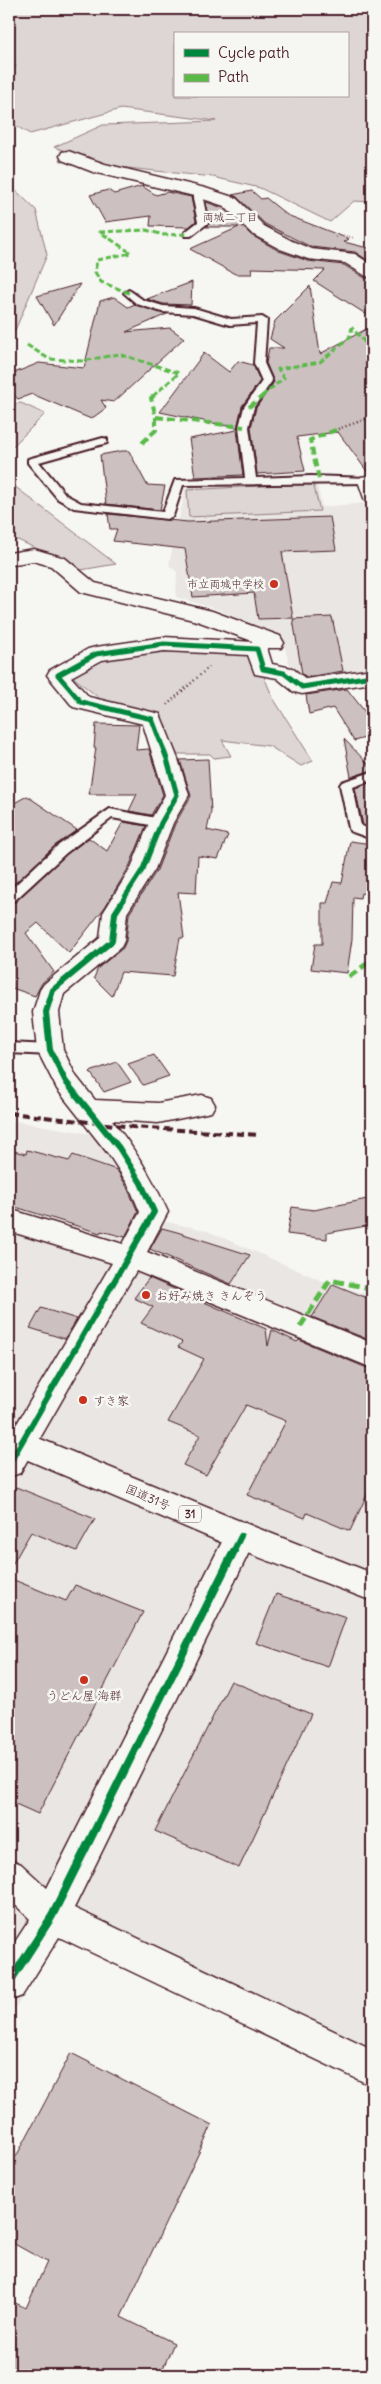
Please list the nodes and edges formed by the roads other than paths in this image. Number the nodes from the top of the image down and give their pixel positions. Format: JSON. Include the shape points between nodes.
{"nodes":[{"id":1,"x":68,"y":156,"type":"dead end"},
{"id":2,"x":199,"y":192,"type":"junction"},
{"id":3,"x":188,"y":234,"type":"dead end"},
{"id":4,"x":372,"y":272,"type":"edge"},
{"id":5,"x":129,"y":293,"type":"dead end"},
{"id":6,"x":103,"y":441,"type":"dead end"},
{"id":7,"x":251,"y":481,"type":"junction"},
{"id":8,"x":371,"y":486,"type":"edge"},
{"id":9,"x":9,"y":559,"type":"edge"},
{"id":10,"x":284,"y":673,"type":"junction"},
{"id":11,"x":372,"y":676,"type":"edge"},
{"id":12,"x":372,"y":776,"type":"edge"},
{"id":13,"x":161,"y":823,"type":"junction"},
{"id":14,"x":372,"y":835,"type":"edge"},
{"id":15,"x":9,"y":898,"type":"edge"},
{"id":16,"x":9,"y":1048,"type":"edge"},
{"id":17,"x":50,"y":1050,"type":"junction"},
{"id":18,"x":202,"y":1105,"type":"dead end"},
{"id":19,"x":88,"y":1109,"type":"junction"},
{"id":20,"x":9,"y":1220,"type":"edge"},
{"id":21,"x":130,"y":1257,"type":"junction"},
{"id":22,"x":372,"y":1356,"type":"edge"},
{"id":23,"x":13,"y":1449,"type":"edge"},
{"id":24,"x":242,"y":1536,"type":"junction"},
{"id":25,"x":372,"y":1587,"type":"edge"},
{"id":26,"x":9,"y":1876,"type":"edge"},
{"id":27,"x":52,"y":1916,"type":"junction"},
{"id":28,"x":9,"y":1983,"type":"edge"},
{"id":29,"x":372,"y":2068,"type":"edge"}],
"edges":[{"from":1,"to":2,"type":"main road","via":[[99,168]]},
{"from":2,"to":3,"type":"lane","via":[[203,222]]},
{"from":2,"to":4,"type":"main road","via":[[230,202],[258,230],[294,248],[308,254],[350,258]]},
{"from":5,"to":7,"type":"lane","via":[[140,302],[162,309],[194,311],[230,322],[262,320],[259,363],[267,381],[249,407],[244,427]]},
{"from":6,"to":7,"type":"lane","via":[[32,461],[62,497],[78,506],[167,516],[179,482]]},
{"from":7,"to":8,"type":"lane","via":[[311,479]]},
{"from":9,"to":10,"type":"main road","via":[[34,555],[58,562],[88,588],[204,616],[272,641]]},
{"from":10,"to":11,"type":"main road","via":[[302,686]]},
{"from":10,"to":13,"type":"main road","via":[[263,669],[257,649],[164,644],[96,654],[58,675],[81,702],[152,719],[177,795]]},
{"from":12,"to":14,"type":"lane","via":[[346,785],[355,828]]},
{"from":13,"to":15,"type":"lane","via":[[110,813],[61,850]]},
{"from":13,"to":17,"type":"main road","via":[[143,869],[115,913],[112,941],[53,990],[46,1012]]},
{"from":16,"to":17,"type":"lane"},
{"from":17,"to":19,"type":"main road","via":[[66,1082]]},
{"from":18,"to":19,"type":"main road","via":[[158,1113]]},
{"from":19,"to":21,"type":"main road","via":[[141,1183],[154,1212]]},
{"from":20,"to":21,"type":"main road"},
{"from":21,"to":22,"type":"main road"},
{"from":21,"to":23,"type":"main road"},
{"from":23,"to":24,"type":"main road","name":"国道31号","number":"31"},
{"from":24,"to":25,"type":"main road","name":"国道31号","number":"31"},
{"from":24,"to":27,"type":"main road"},
{"from":26,"to":27,"type":"main road"},
{"from":27,"to":28,"type":"main road"},
{"from":27,"to":29,"type":"main road"}]}
